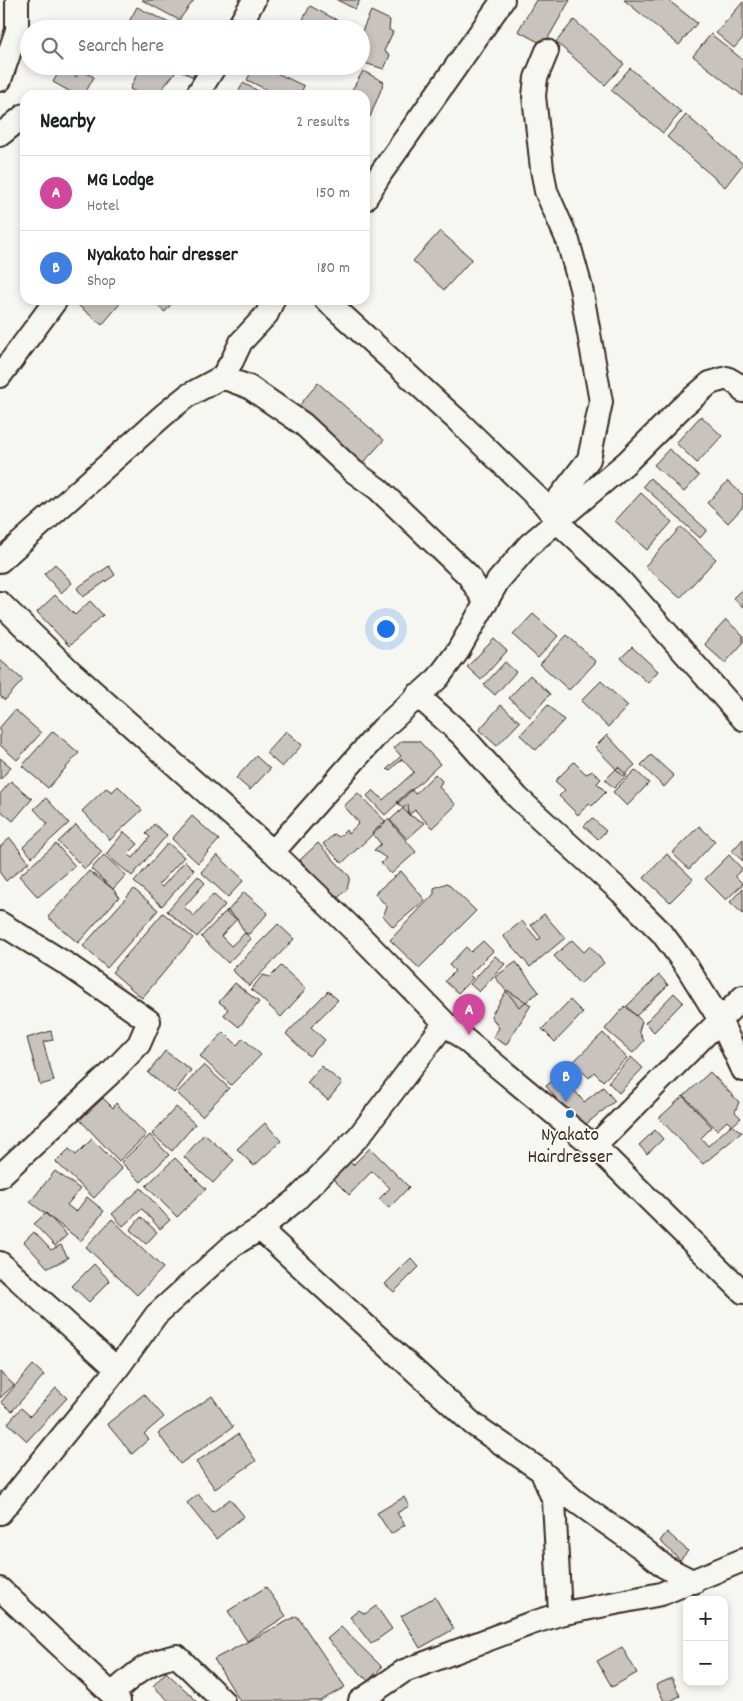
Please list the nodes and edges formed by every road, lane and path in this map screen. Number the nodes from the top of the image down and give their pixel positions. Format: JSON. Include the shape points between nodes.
{"nodes":[{"id":1,"x":17,"y":0,"type":"edge"},
{"id":2,"x":254,"y":0,"type":"edge"},
{"id":3,"x":503,"y":0,"type":"edge"},
{"id":4,"x":242,"y":20,"type":"edge"},
{"id":5,"x":547,"y":51,"type":"dead end"},
{"id":6,"x":209,"y":75,"type":"edge"},
{"id":7,"x":0,"y":80,"type":"edge"},
{"id":8,"x":200,"y":90,"type":"edge"},
{"id":9,"x":20,"y":119,"type":"edge"},
{"id":10,"x":0,"y":135,"type":"edge"},
{"id":11,"x":370,"y":191,"type":"edge"},
{"id":12,"x":52,"y":305,"type":"edge"},
{"id":13,"x":271,"y":305,"type":"edge"},
{"id":14,"x":331,"y":305,"type":"edge"},
{"id":15,"x":0,"y":376,"type":"edge"},
{"id":16,"x":222,"y":377,"type":"junction"},
{"id":17,"x":743,"y":391,"type":"edge"},
{"id":18,"x":553,"y":515,"type":"junction"},
{"id":19,"x":0,"y":561,"type":"edge"},
{"id":20,"x":0,"y":603,"type":"edge"},
{"id":21,"x":486,"y":603,"type":"junction"},
{"id":22,"x":418,"y":695,"type":"junction"},
{"id":23,"x":743,"y":719,"type":"edge"},
{"id":24,"x":273,"y":852,"type":"junction"},
{"id":25,"x":0,"y":923,"type":"edge"},
{"id":26,"x":743,"y":997,"type":"edge"},
{"id":27,"x":720,"y":1020,"type":"junction"},
{"id":28,"x":445,"y":1023,"type":"junction"},
{"id":29,"x":743,"y":1070,"type":"edge"},
{"id":30,"x":594,"y":1146,"type":"junction"},
{"id":31,"x":0,"y":1176,"type":"edge"},
{"id":32,"x":260,"y":1229,"type":"junction"},
{"id":33,"x":0,"y":1263,"type":"edge"},
{"id":34,"x":743,"y":1292,"type":"edge"},
{"id":35,"x":117,"y":1369,"type":"junction"},
{"id":36,"x":540,"y":1470,"type":"junction"},
{"id":37,"x":0,"y":1513,"type":"edge"},
{"id":38,"x":743,"y":1560,"type":"edge"},
{"id":39,"x":694,"y":1582,"type":"junction"},
{"id":40,"x":0,"y":1589,"type":"edge"},
{"id":41,"x":560,"y":1614,"type":"junction"},
{"id":42,"x":116,"y":1698,"type":"edge"},
{"id":43,"x":223,"y":1701,"type":"edge"},
{"id":44,"x":360,"y":1701,"type":"edge"}],
"edges":[{"from":1,"to":7,"type":"street","via":[[18,30]]},
{"from":2,"to":4,"type":"street"},
{"from":3,"to":11,"type":"street"},
{"from":5,"to":18,"type":"street","via":[[536,78],[534,96],[542,169],[546,191],[568,241],[581,288],[602,402],[589,459]]},
{"from":6,"to":8,"type":"street"},
{"from":9,"to":10,"type":"street"},
{"from":12,"to":15,"type":"street"},
{"from":13,"to":16,"type":"street","via":[[267,314],[241,342]]},
{"from":14,"to":18,"type":"street","via":[[458,421]]},
{"from":16,"to":19,"type":"street","via":[[187,396],[166,413]]},
{"from":16,"to":21,"type":"street","via":[[249,387],[304,424],[468,575]]},
{"from":17,"to":18,"type":"street","via":[[739,384],[727,378],[710,383],[627,462]]},
{"from":18,"to":21,"type":"street","via":[[514,560]]},
{"from":18,"to":23,"type":"street","via":[[621,581]]},
{"from":20,"to":24,"type":"street","via":[[70,671]]},
{"from":21,"to":22,"type":"street","via":[[448,665]]},
{"from":22,"to":24,"type":"street","via":[[359,753]]},
{"from":22,"to":27,"type":"street","via":[[462,735],[518,798],[662,933]]},
{"from":24,"to":28,"type":"street"},
{"from":25,"to":31,"type":"street","via":[[68,965],[148,1021],[139,1044],[119,1065]]},
{"from":26,"to":27,"type":"street"},
{"from":27,"to":29,"type":"street"},
{"from":27,"to":30,"type":"street"},
{"from":28,"to":30,"type":"street"},
{"from":28,"to":32,"type":"street","via":[[359,1136],[296,1200]]},
{"from":30,"to":34,"type":"street"},
{"from":32,"to":35,"type":"street","via":[[233,1245],[156,1315]]},
{"from":32,"to":36,"type":"street","via":[[473,1424]]},
{"from":33,"to":35,"type":"street"},
{"from":35,"to":37,"type":"street"},
{"from":36,"to":39,"type":"street","via":[[574,1500],[665,1567]]},
{"from":36,"to":41,"type":"street","via":[[554,1501]]},
{"from":38,"to":39,"type":"street"},
{"from":39,"to":41,"type":"street","via":[[661,1594]]},
{"from":40,"to":42,"type":"street"},
{"from":41,"to":44,"type":"street","via":[[404,1671]]},
{"from":42,"to":43,"type":"street","via":[[145,1666],[176,1656]]}]}
